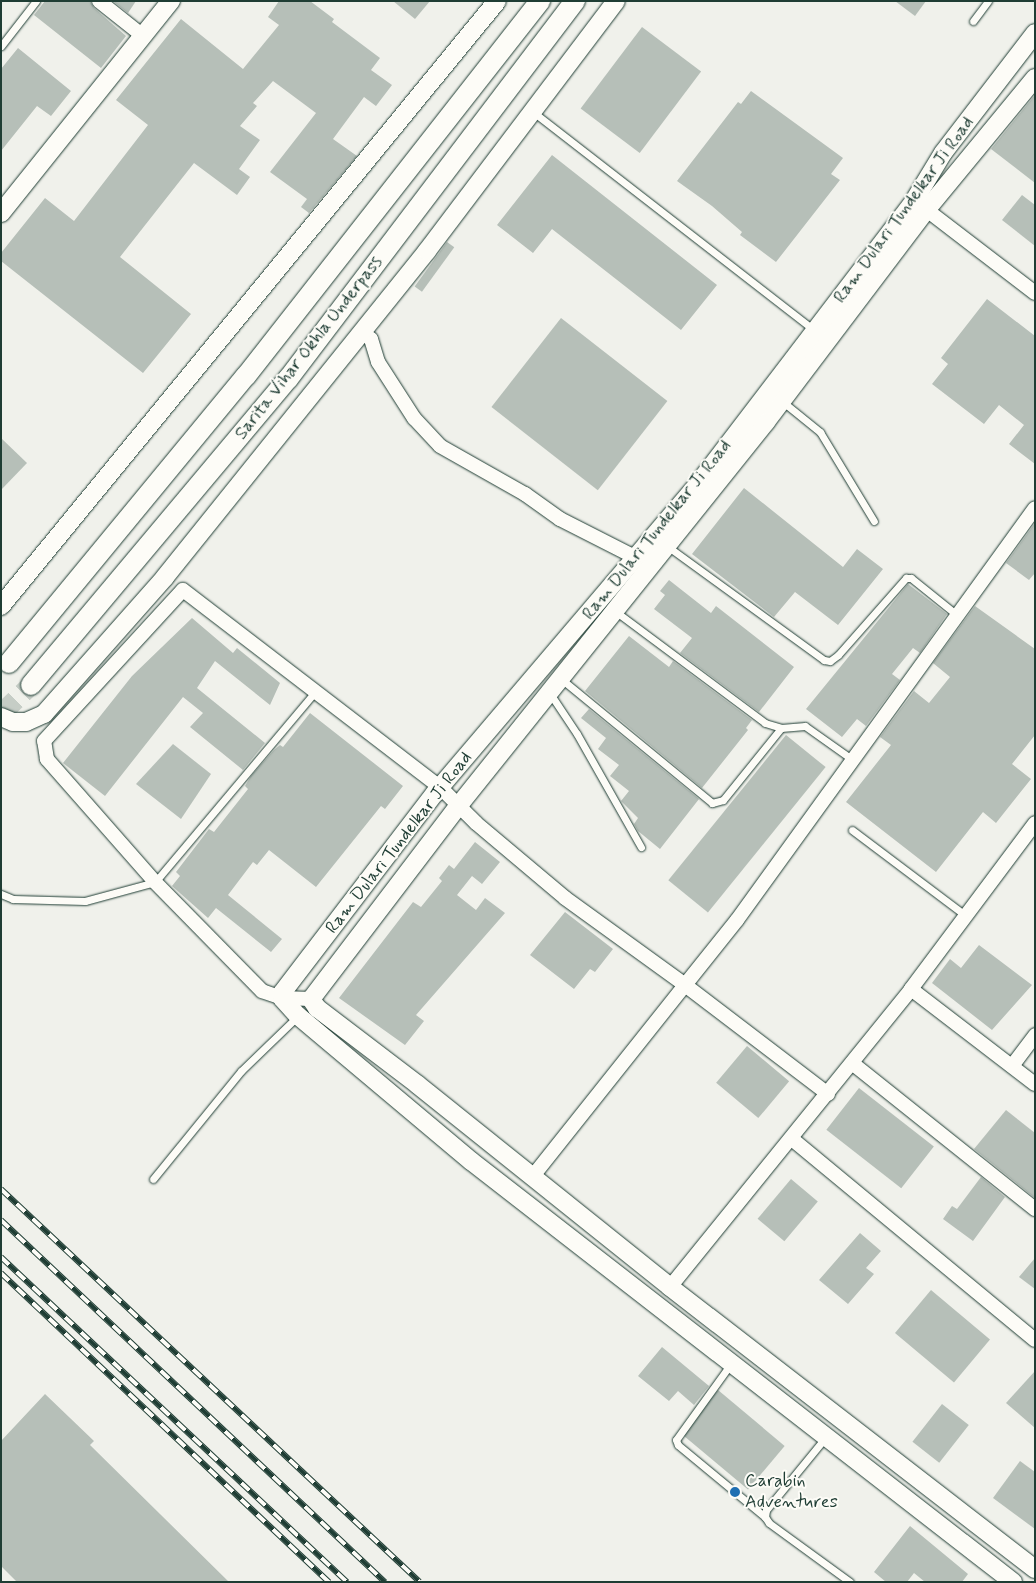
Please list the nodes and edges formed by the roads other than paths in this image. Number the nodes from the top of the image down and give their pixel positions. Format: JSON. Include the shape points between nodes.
{"nodes":[{"id":1,"x":36,"y":1,"type":"edge"},
{"id":2,"x":99,"y":1,"type":"edge"},
{"id":3,"x":171,"y":1,"type":"edge"},
{"id":4,"x":497,"y":1,"type":"edge"},
{"id":5,"x":540,"y":1,"type":"edge"},
{"id":6,"x":575,"y":1,"type":"edge"},
{"id":7,"x":616,"y":1,"type":"edge"},
{"id":8,"x":988,"y":1,"type":"edge"},
{"id":9,"x":973,"y":20,"type":"dead end"},
{"id":10,"x":1035,"y":34,"type":"edge"},
{"id":11,"x":143,"y":36,"type":"junction"},
{"id":12,"x":1,"y":46,"type":"edge"},
{"id":13,"x":1035,"y":78,"type":"edge"},
{"id":14,"x":532,"y":112,"type":"junction"},
{"id":15,"x":920,"y":205,"type":"junction"},
{"id":16,"x":1,"y":214,"type":"edge"},
{"id":17,"x":1035,"y":293,"type":"edge"},
{"id":18,"x":815,"y":331,"type":"junction"},
{"id":19,"x":361,"y":332,"type":"junction"},
{"id":20,"x":782,"y":402,"type":"junction"},
{"id":21,"x":1035,"y":508,"type":"edge"},
{"id":22,"x":874,"y":521,"type":"dead end"},
{"id":23,"x":660,"y":542,"type":"junction"},
{"id":24,"x":636,"y":558,"type":"junction"},
{"id":25,"x":1,"y":606,"type":"edge"},
{"id":26,"x":614,"y":610,"type":"junction"},
{"id":27,"x":957,"y":615,"type":"junction"},
{"id":28,"x":109,"y":642,"type":"junction"},
{"id":29,"x":124,"y":655,"type":"junction"},
{"id":30,"x":9,"y":663,"type":"dead end"},
{"id":31,"x":560,"y":678,"type":"junction"},
{"id":32,"x":31,"y":685,"type":"tunnel mouth"},
{"id":33,"x":317,"y":690,"type":"junction"},
{"id":34,"x":549,"y":692,"type":"junction"},
{"id":35,"x":1,"y":717,"type":"edge"},
{"id":36,"x":781,"y":728,"type":"junction"},
{"id":37,"x":853,"y":760,"type":"junction"},
{"id":38,"x":440,"y":787,"type":"junction"},
{"id":39,"x":459,"y":805,"type":"junction"},
{"id":40,"x":1035,"y":823,"type":"edge"},
{"id":41,"x":852,"y":830,"type":"dead end"},
{"id":42,"x":640,"y":847,"type":"dead end"},
{"id":43,"x":155,"y":882,"type":"junction"},
{"id":44,"x":1,"y":894,"type":"edge"},
{"id":45,"x":966,"y":916,"type":"junction"},
{"id":46,"x":685,"y":985,"type":"junction"},
{"id":47,"x":911,"y":989,"type":"junction"},
{"id":48,"x":282,"y":998,"type":"junction"},
{"id":49,"x":312,"y":999,"type":"junction"},
{"id":50,"x":298,"y":1016,"type":"junction"},
{"id":51,"x":1035,"y":1035,"type":"edge"},
{"id":52,"x":852,"y":1063,"type":"junction"},
{"id":53,"x":1012,"y":1066,"type":"junction"},
{"id":54,"x":1035,"y":1084,"type":"edge"},
{"id":55,"x":828,"y":1094,"type":"junction"},
{"id":56,"x":792,"y":1139,"type":"junction"},
{"id":57,"x":533,"y":1176,"type":"junction"},
{"id":58,"x":153,"y":1179,"type":"dead end"},
{"id":59,"x":1035,"y":1209,"type":"edge"},
{"id":60,"x":670,"y":1287,"type":"junction"},
{"id":61,"x":1035,"y":1340,"type":"edge"},
{"id":62,"x":730,"y":1365,"type":"junction"},
{"id":63,"x":825,"y":1438,"type":"junction"},
{"id":64,"x":765,"y":1517,"type":"junction"},
{"id":65,"x":1035,"y":1569,"type":"edge"},
{"id":66,"x":850,"y":1582,"type":"edge"},
{"id":67,"x":1013,"y":1582,"type":"edge"}],
"edges":[{"from":1,"to":12,"type":"lane"},
{"from":2,"to":11,"type":"street"},
{"from":3,"to":11,"type":"street"},
{"from":4,"to":25,"type":"street"},
{"from":5,"to":30,"type":"main road","name":"Sarita Vihar Okhla Underpass","via":[[246,376]]},
{"from":6,"to":32,"type":"main road","name":"Sarita Vihar Okhla Underpass","via":[[288,379]]},
{"from":7,"to":14,"type":"street"},
{"from":8,"to":9,"type":"lane"},
{"from":10,"to":15,"type":"street","name":"Ram Dulari Tundelkar Ji Road","via":[[943,153]]},
{"from":11,"to":16,"type":"street"},
{"from":13,"to":15,"type":"street","name":"Ram Dulari Tundelkar Ji Road"},
{"from":14,"to":18,"type":"lane"},
{"from":14,"to":19,"type":"street"},
{"from":15,"to":17,"type":"street"},
{"from":15,"to":18,"type":"street","name":"Ram Dulari Tundelkar Ji Road"},
{"from":15,"to":20,"type":"street","name":"Ram Dulari Tundelkar Ji Road"},
{"from":18,"to":23,"type":"street","name":"Ram Dulari Tundelkar Ji Road"},
{"from":19,"to":24,"type":"street","via":[[371,338],[378,362],[414,418],[440,446],[525,494],[560,519]]},
{"from":19,"to":28,"type":"street"},
{"from":20,"to":22,"type":"lane","via":[[820,432]]},
{"from":20,"to":23,"type":"street","name":"Ram Dulari Tundelkar Ji Road"},
{"from":21,"to":27,"type":"street"},
{"from":23,"to":24,"type":"street","name":"Ram Dulari Tundelkar Ji Road"},
{"from":23,"to":26,"type":"street"},
{"from":23,"to":27,"type":"lane","via":[[824,660],[830,661],[838,655],[906,578],[911,578]]},
{"from":24,"to":38,"type":"street","name":"Ram Dulari Tundelkar Ji Road"},
{"from":26,"to":31,"type":"street"},
{"from":26,"to":36,"type":"lane","via":[[765,723]]},
{"from":27,"to":37,"type":"street"},
{"from":28,"to":29,"type":"street"},
{"from":28,"to":35,"type":"street","via":[[44,714],[26,722],[13,722]]},
{"from":29,"to":33,"type":"street","via":[[183,590]]},
{"from":29,"to":43,"type":"street","via":[[44,741],[47,759]]},
{"from":31,"to":34,"type":"street"},
{"from":31,"to":36,"type":"lane","via":[[712,803],[723,800]]},
{"from":33,"to":38,"type":"street"},
{"from":33,"to":43,"type":"lane"},
{"from":34,"to":39,"type":"street"},
{"from":34,"to":42,"type":"lane","via":[[577,734]]},
{"from":36,"to":37,"type":"lane","via":[[805,726]]},
{"from":37,"to":46,"type":"street","via":[[737,920]]},
{"from":38,"to":39,"type":"street"},
{"from":38,"to":48,"type":"street","name":"Ram Dulari Tundelkar Ji Road","via":[[282,993]]},
{"from":39,"to":46,"type":"street","via":[[565,898]]},
{"from":39,"to":49,"type":"street"},
{"from":40,"to":45,"type":"street"},
{"from":41,"to":45,"type":"lane"},
{"from":43,"to":44,"type":"lane","via":[[85,901],[13,898]]},
{"from":43,"to":48,"type":"street","via":[[262,992]]},
{"from":45,"to":47,"type":"street"},
{"from":46,"to":55,"type":"street"},
{"from":46,"to":57,"type":"street"},
{"from":47,"to":52,"type":"street"},
{"from":47,"to":53,"type":"street"},
{"from":48,"to":49,"type":"street"},
{"from":48,"to":50,"type":"street"},
{"from":49,"to":57,"type":"street","via":[[317,1008]]},
{"from":50,"to":58,"type":"lane","via":[[242,1071]]},
{"from":50,"to":62,"type":"street","via":[[471,1161]]},
{"from":51,"to":53,"type":"street"},
{"from":52,"to":55,"type":"street"},
{"from":52,"to":59,"type":"street"},
{"from":53,"to":54,"type":"street"},
{"from":55,"to":56,"type":"street"},
{"from":56,"to":60,"type":"street"},
{"from":56,"to":61,"type":"street"},
{"from":57,"to":60,"type":"street"},
{"from":60,"to":65,"type":"street"},
{"from":62,"to":63,"type":"street"},
{"from":62,"to":64,"type":"lane","via":[[676,1440],[678,1446]]},
{"from":63,"to":64,"type":"lane","via":[[766,1510]]},
{"from":63,"to":67,"type":"street"},
{"from":64,"to":66,"type":"lane"}]}
